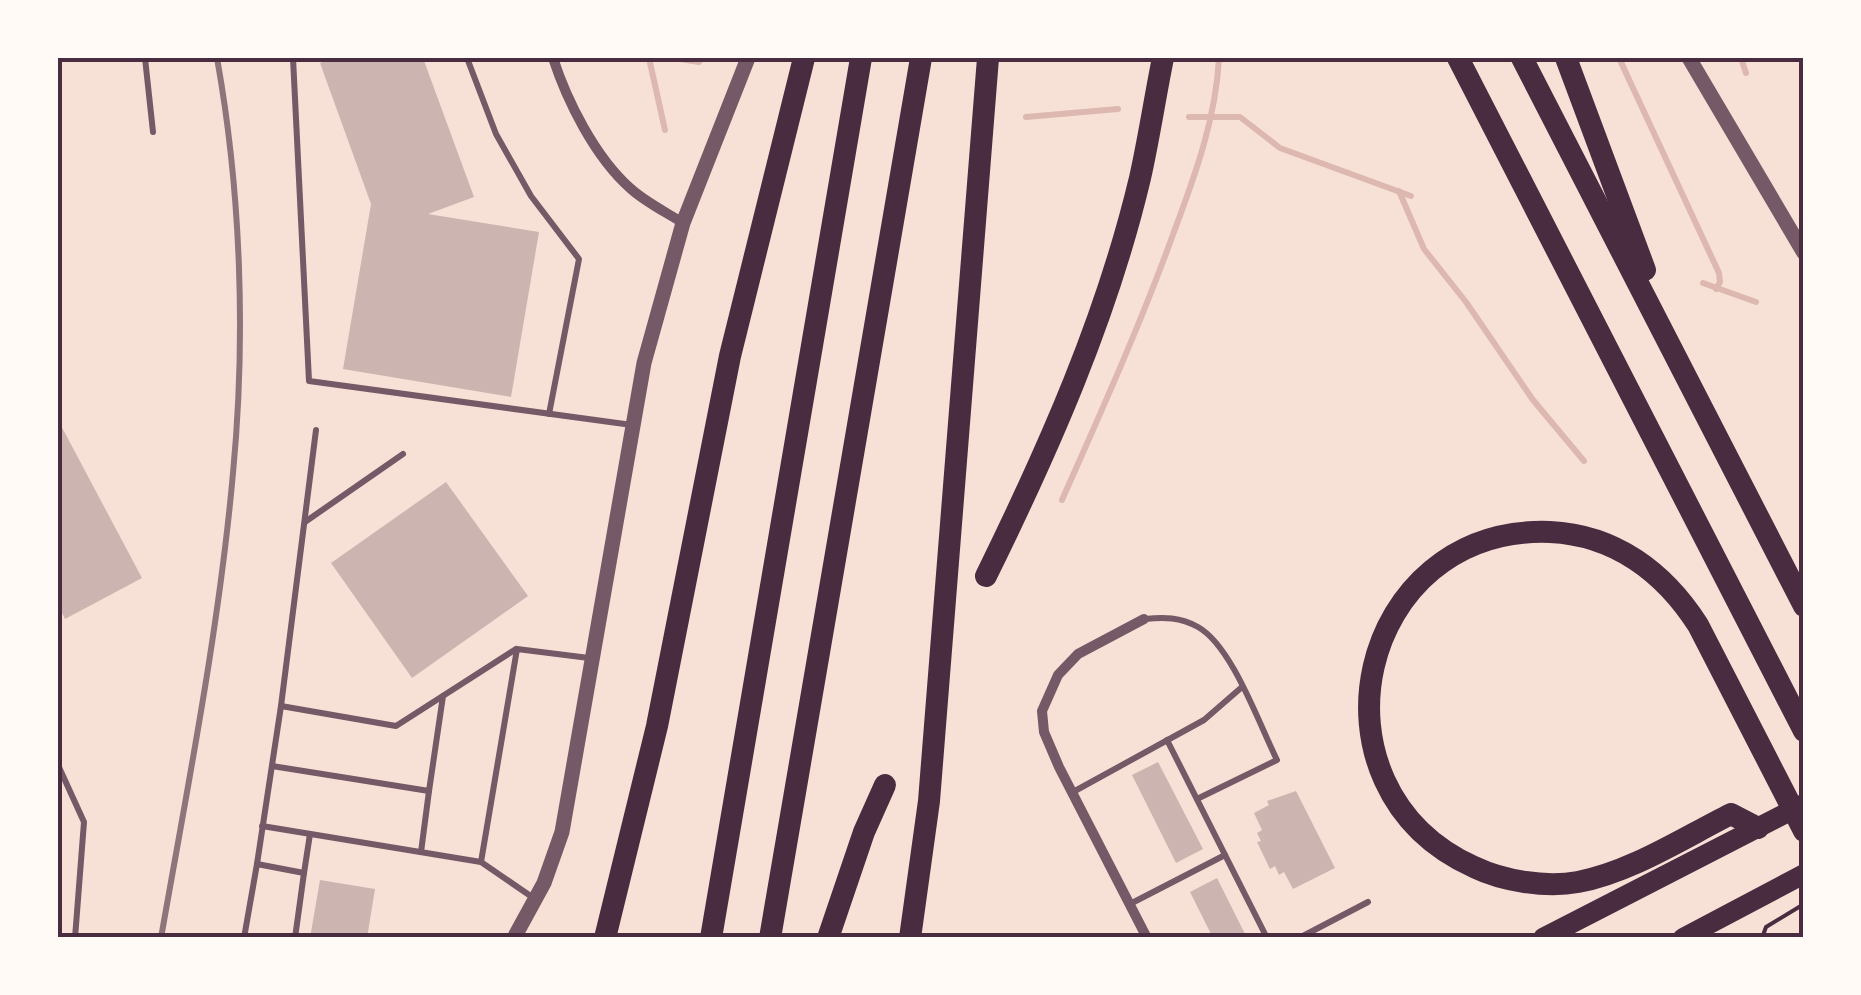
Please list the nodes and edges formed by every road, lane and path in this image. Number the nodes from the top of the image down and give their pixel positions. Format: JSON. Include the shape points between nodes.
{"nodes":[{"id":1,"x":145,"y":58,"type":"edge"},
{"id":2,"x":293,"y":58,"type":"edge"},
{"id":3,"x":467,"y":58,"type":"edge"},
{"id":4,"x":553,"y":58,"type":"edge"},
{"id":5,"x":748,"y":58,"type":"edge"},
{"id":6,"x":804,"y":58,"type":"edge"},
{"id":7,"x":861,"y":58,"type":"edge"},
{"id":8,"x":920,"y":58,"type":"edge"},
{"id":9,"x":988,"y":58,"type":"edge"},
{"id":10,"x":1163,"y":58,"type":"edge"},
{"id":11,"x":1458,"y":58,"type":"edge"},
{"id":12,"x":1522,"y":58,"type":"edge"},
{"id":13,"x":1566,"y":58,"type":"edge"},
{"id":14,"x":1689,"y":58,"type":"edge"},
{"id":15,"x":153,"y":132,"type":"dead end"},
{"id":16,"x":683,"y":223,"type":"junction"},
{"id":17,"x":1804,"y":253,"type":"edge"},
{"id":18,"x":1681,"y":367,"type":"junction"},
{"id":19,"x":549,"y":414,"type":"junction"},
{"id":20,"x":633,"y":426,"type":"junction"},
{"id":21,"x":316,"y":430,"type":"dead end"},
{"id":22,"x":403,"y":454,"type":"dead end"},
{"id":23,"x":304,"y":523,"type":"junction"},
{"id":24,"x":986,"y":576,"type":"dead end"},
{"id":25,"x":1804,"y":606,"type":"edge"},
{"id":26,"x":1144,"y":619,"type":"joint"},
{"id":27,"x":517,"y":649,"type":"junction"},
{"id":28,"x":592,"y":659,"type":"junction"},
{"id":29,"x":1242,"y":688,"type":"junction"},
{"id":30,"x":443,"y":696,"type":"junction"},
{"id":31,"x":281,"y":706,"type":"junction"},
{"id":32,"x":1804,"y":731,"type":"edge"},
{"id":33,"x":1167,"y":740,"type":"junction"},
{"id":34,"x":58,"y":765,"type":"edge"},
{"id":35,"x":272,"y":766,"type":"junction"},
{"id":36,"x":885,"y":785,"type":"dead end"},
{"id":37,"x":429,"y":791,"type":"junction"},
{"id":38,"x":1072,"y":792,"type":"junction"},
{"id":39,"x":1197,"y":799,"type":"junction"},
{"id":40,"x":1804,"y":804,"type":"edge"},
{"id":41,"x":262,"y":826,"type":"junction"},
{"id":42,"x":1758,"y":828,"type":"junction"},
{"id":43,"x":1804,"y":831,"type":"edge"},
{"id":44,"x":310,"y":834,"type":"junction"},
{"id":45,"x":421,"y":852,"type":"junction"},
{"id":46,"x":1225,"y":855,"type":"junction"},
{"id":47,"x":481,"y":862,"type":"junction"},
{"id":48,"x":257,"y":864,"type":"junction"},
{"id":49,"x":304,"y":872,"type":"junction"},
{"id":50,"x":1804,"y":874,"type":"edge"},
{"id":51,"x":535,"y":899,"type":"junction"},
{"id":52,"x":1368,"y":902,"type":"dead end"},
{"id":53,"x":1130,"y":904,"type":"junction"},
{"id":54,"x":1804,"y":904,"type":"edge"},
{"id":55,"x":74,"y":938,"type":"edge"},
{"id":56,"x":244,"y":938,"type":"edge"},
{"id":57,"x":294,"y":938,"type":"edge"},
{"id":58,"x":514,"y":938,"type":"edge"},
{"id":59,"x":605,"y":938,"type":"edge"},
{"id":60,"x":711,"y":938,"type":"edge"},
{"id":61,"x":770,"y":938,"type":"edge"},
{"id":62,"x":828,"y":938,"type":"edge"},
{"id":63,"x":910,"y":938,"type":"edge"},
{"id":64,"x":1147,"y":938,"type":"edge"},
{"id":65,"x":1267,"y":938,"type":"edge"},
{"id":66,"x":1299,"y":938,"type":"edge"},
{"id":67,"x":1543,"y":938,"type":"edge"},
{"id":68,"x":1683,"y":938,"type":"edge"},
{"id":69,"x":1762,"y":938,"type":"edge"}],
"edges":[{"from":1,"to":15,"type":"lane"},
{"from":2,"to":19,"type":"lane","via":[[309,381]]},
{"from":3,"to":19,"type":"lane","via":[[496,134],[530,196],[579,260]]},
{"from":4,"to":16,"type":"street","via":[[604,158],[630,189]]},
{"from":5,"to":16,"type":"street"},
{"from":6,"to":59,"type":"highway","via":[[730,356],[657,726]]},
{"from":7,"to":60,"type":"highway"},
{"from":8,"to":61,"type":"highway"},
{"from":9,"to":63,"type":"highway","via":[[934,743]]},
{"from":10,"to":24,"type":"highway","via":[[1140,178],[1090,342]]},
{"from":11,"to":32,"type":"highway"},
{"from":12,"to":18,"type":"highway"},
{"from":13,"to":18,"type":"highway"},
{"from":14,"to":17,"type":"street"},
{"from":16,"to":20,"type":"street"},
{"from":18,"to":25,"type":"highway"},
{"from":19,"to":20,"type":"lane"},
{"from":20,"to":28,"type":"street"},
{"from":21,"to":23,"type":"lane"},
{"from":22,"to":23,"type":"lane"},
{"from":23,"to":31,"type":"lane"},
{"from":26,"to":29,"type":"lane","via":[[1171,617],[1200,628],[1214,639]]},
{"from":26,"to":38,"type":"street","via":[[1078,654],[1048,694],[1044,732]]},
{"from":27,"to":28,"type":"lane"},
{"from":27,"to":30,"type":"lane"},
{"from":27,"to":47,"type":"lane"},
{"from":28,"to":51,"type":"street","via":[[562,832]]},
{"from":29,"to":33,"type":"lane"},
{"from":29,"to":39,"type":"lane","via":[[1277,760]]},
{"from":30,"to":31,"type":"lane","via":[[396,726]]},
{"from":30,"to":37,"type":"lane"},
{"from":31,"to":35,"type":"lane"},
{"from":33,"to":38,"type":"lane"},
{"from":33,"to":39,"type":"lane"},
{"from":34,"to":55,"type":"lane","via":[[84,822]]},
{"from":35,"to":37,"type":"lane"},
{"from":35,"to":41,"type":"lane"},
{"from":36,"to":62,"type":"highway"},
{"from":37,"to":45,"type":"lane"},
{"from":38,"to":53,"type":"street"},
{"from":39,"to":46,"type":"lane"},
{"from":40,"to":42,"type":"main road"},
{"from":41,"to":44,"type":"lane"},
{"from":41,"to":48,"type":"lane"},
{"from":42,"to":43,"type":"highway","via":[[1731,814],[1575,882],[1508,878],[1450,855],[1400,807],[1370,738],[1374,656],[1397,609],[1460,552],[1512,534],[1587,536],[1634,558],[1679,595],[1698,624]]},
{"from":42,"to":67,"type":"main road"},
{"from":44,"to":45,"type":"lane"},
{"from":44,"to":49,"type":"lane"},
{"from":45,"to":47,"type":"lane"},
{"from":46,"to":53,"type":"lane"},
{"from":46,"to":65,"type":"lane"},
{"from":47,"to":51,"type":"lane"},
{"from":48,"to":49,"type":"lane"},
{"from":48,"to":56,"type":"lane"},
{"from":49,"to":57,"type":"lane"},
{"from":50,"to":68,"type":"main road"},
{"from":51,"to":58,"type":"street"},
{"from":52,"to":66,"type":"lane"},
{"from":53,"to":64,"type":"street"},
{"from":54,"to":69,"type":"path","via":[[1766,928]]}]}
